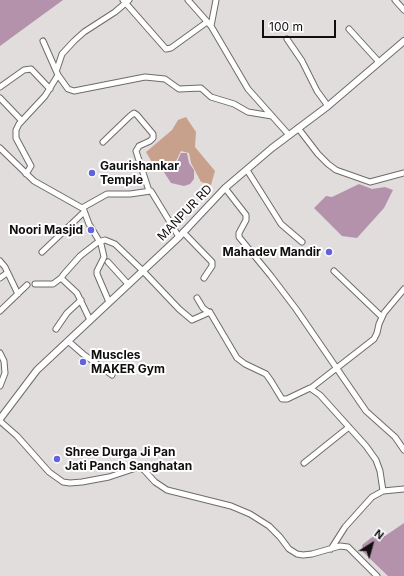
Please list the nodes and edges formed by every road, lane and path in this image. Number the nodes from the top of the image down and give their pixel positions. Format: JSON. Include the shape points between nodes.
{"nodes":[{"id":1,"x":188,"y":0,"type":"edge"},
{"id":2,"x":216,"y":0,"type":"edge"},
{"id":3,"x":395,"y":0,"type":"edge"},
{"id":4,"x":126,"y":1,"type":"edge"},
{"id":5,"x":404,"y":10,"type":"edge"},
{"id":6,"x":209,"y":24,"type":"junction"},
{"id":7,"x":349,"y":29,"type":"dead end"},
{"id":8,"x":287,"y":39,"type":"dead end"},
{"id":9,"x":404,"y":40,"type":"edge"},
{"id":10,"x":43,"y":41,"type":"dead end"},
{"id":11,"x":379,"y":62,"type":"junction"},
{"id":12,"x":57,"y":72,"type":"junction"},
{"id":13,"x":0,"y":87,"type":"edge"},
{"id":14,"x":50,"y":89,"type":"junction"},
{"id":15,"x":0,"y":98,"type":"edge"},
{"id":16,"x":328,"y":106,"type":"junction"},
{"id":17,"x":272,"y":116,"type":"junction"},
{"id":18,"x":22,"y":121,"type":"junction"},
{"id":19,"x":298,"y":128,"type":"junction"},
{"id":20,"x":289,"y":135,"type":"junction"},
{"id":21,"x":103,"y":142,"type":"dead end"},
{"id":22,"x":0,"y":148,"type":"edge"},
{"id":23,"x":2,"y":153,"type":"edge"},
{"id":24,"x":246,"y":170,"type":"junction"},
{"id":25,"x":404,"y":173,"type":"edge"},
{"id":26,"x":26,"y":174,"type":"junction"},
{"id":27,"x":225,"y":188,"type":"junction"},
{"id":28,"x":150,"y":191,"type":"junction"},
{"id":29,"x":83,"y":210,"type":"junction"},
{"id":30,"x":181,"y":234,"type":"junction"},
{"id":31,"x":101,"y":242,"type":"junction"},
{"id":32,"x":302,"y":242,"type":"dead end"},
{"id":33,"x":42,"y":252,"type":"dead end"},
{"id":34,"x":0,"y":261,"type":"edge"},
{"id":35,"x":108,"y":262,"type":"dead end"},
{"id":36,"x":142,"y":270,"type":"junction"},
{"id":37,"x":334,"y":271,"type":"dead end"},
{"id":38,"x":7,"y":273,"type":"junction"},
{"id":39,"x":0,"y":278,"type":"edge"},
{"id":40,"x":61,"y":278,"type":"junction"},
{"id":41,"x":204,"y":278,"type":"dead end"},
{"id":42,"x":35,"y":284,"type":"dead end"},
{"id":43,"x":128,"y":284,"type":"junction"},
{"id":44,"x":27,"y":285,"type":"dead end"},
{"id":45,"x":404,"y":289,"type":"edge"},
{"id":46,"x":18,"y":294,"type":"junction"},
{"id":47,"x":197,"y":298,"type":"dead end"},
{"id":48,"x":81,"y":300,"type":"junction"},
{"id":49,"x":109,"y":302,"type":"junction"},
{"id":50,"x":0,"y":311,"type":"edge"},
{"id":51,"x":210,"y":312,"type":"junction"},
{"id":52,"x":382,"y":317,"type":"junction"},
{"id":53,"x":90,"y":320,"type":"junction"},
{"id":54,"x":56,"y":329,"type":"dead end"},
{"id":55,"x":68,"y":341,"type":"junction"},
{"id":56,"x":0,"y":353,"type":"edge"},
{"id":57,"x":337,"y":369,"type":"junction"},
{"id":58,"x":112,"y":375,"type":"dead end"},
{"id":59,"x":0,"y":386,"type":"edge"},
{"id":60,"x":311,"y":388,"type":"junction"},
{"id":61,"x":0,"y":420,"type":"edge"},
{"id":62,"x":349,"y":428,"type":"junction"},
{"id":63,"x":404,"y":450,"type":"edge"},
{"id":64,"x":304,"y":464,"type":"dead end"},
{"id":65,"x":404,"y":489,"type":"edge"},
{"id":66,"x":383,"y":491,"type":"junction"},
{"id":67,"x":331,"y":549,"type":"junction"},
{"id":68,"x":377,"y":576,"type":"edge"}],
"edges":[{"from":1,"to":6,"type":"street"},
{"from":2,"to":6,"type":"street"},
{"from":3,"to":5,"type":"street"},
{"from":4,"to":6,"type":"street","via":[[166,50]]},
{"from":4,"to":12,"type":"street","via":[[115,12],[74,40],[62,54]]},
{"from":6,"to":17,"type":"street","via":[[242,80]]},
{"from":7,"to":11,"type":"street"},
{"from":8,"to":16,"type":"street"},
{"from":9,"to":11,"type":"main road","name":"MANPUR RD"},
{"from":10,"to":12,"type":"street"},
{"from":11,"to":16,"type":"main road","name":"MANPUR RD"},
{"from":12,"to":14,"type":"street"},
{"from":12,"to":17,"type":"street","via":[[68,88],[74,91],[145,77],[165,79],[179,88],[201,88],[211,97],[234,104],[248,112]]},
{"from":13,"to":14,"type":"street","via":[[24,70],[31,69]]},
{"from":14,"to":18,"type":"street"},
{"from":15,"to":18,"type":"street"},
{"from":16,"to":19,"type":"main road","name":"MANPUR RD"},
{"from":17,"to":20,"type":"street"},
{"from":18,"to":26,"type":"street","via":[[15,132],[31,166]]},
{"from":19,"to":20,"type":"main road","name":"MANPUR RD"},
{"from":19,"to":25,"type":"street","via":[[318,154],[336,170],[370,182]]},
{"from":20,"to":24,"type":"main road","name":"MANPUR RD"},
{"from":21,"to":28,"type":"street","via":[[130,116],[134,113],[137,115],[153,134],[150,141],[136,150]]},
{"from":22,"to":23,"type":"street"},
{"from":23,"to":26,"type":"street"},
{"from":24,"to":27,"type":"main road","name":"MANPUR RD"},
{"from":24,"to":32,"type":"street","via":[[281,224]]},
{"from":26,"to":29,"type":"street"},
{"from":27,"to":30,"type":"main road","name":"MANPUR RD"},
{"from":27,"to":57,"type":"street","via":[[246,214],[239,237],[296,309]]},
{"from":28,"to":29,"type":"street","via":[[104,194]]},
{"from":28,"to":30,"type":"street"},
{"from":29,"to":31,"type":"street"},
{"from":29,"to":33,"type":"street"},
{"from":30,"to":36,"type":"main road","name":"MANPUR RD"},
{"from":30,"to":41,"type":"street","via":[[212,262]]},
{"from":31,"to":36,"type":"street","via":[[105,240],[114,244]]},
{"from":31,"to":40,"type":"street","via":[[80,256]]},
{"from":31,"to":49,"type":"street","via":[[104,257],[97,274]]},
{"from":34,"to":38,"type":"street"},
{"from":35,"to":43,"type":"street"},
{"from":36,"to":43,"type":"main road","name":"MANPUR RD"},
{"from":36,"to":51,"type":"street","via":[[178,309],[192,320]]},
{"from":37,"to":52,"type":"street"},
{"from":38,"to":39,"type":"street"},
{"from":38,"to":46,"type":"street"},
{"from":40,"to":42,"type":"street","via":[[53,284]]},
{"from":40,"to":48,"type":"street"},
{"from":43,"to":49,"type":"main road","name":"MANPUR RD"},
{"from":44,"to":46,"type":"street"},
{"from":45,"to":52,"type":"street"},
{"from":46,"to":50,"type":"street"},
{"from":47,"to":51,"type":"street","via":[[203,308]]},
{"from":48,"to":53,"type":"street"},
{"from":48,"to":54,"type":"street","via":[[67,313]]},
{"from":49,"to":53,"type":"main road","name":"MANPUR RD"},
{"from":51,"to":60,"type":"street","via":[[236,358],[266,374],[282,399]]},
{"from":52,"to":57,"type":"street","via":[[374,339]]},
{"from":53,"to":55,"type":"main road","name":"MANPUR RD"},
{"from":55,"to":58,"type":"street"},
{"from":55,"to":61,"type":"main road","name":"MANPUR RD","via":[[37,370]]},
{"from":56,"to":59,"type":"street","via":[[5,373]]},
{"from":57,"to":60,"type":"street"},
{"from":57,"to":63,"type":"street","via":[[366,411],[395,437]]},
{"from":60,"to":62,"type":"street"},
{"from":61,"to":67,"type":"street","via":[[49,472],[63,482],[82,482],[109,477],[139,467],[167,490],[231,506],[250,514],[268,526],[293,552],[303,556]]},
{"from":62,"to":64,"type":"street"},
{"from":62,"to":66,"type":"street","via":[[376,460]]},
{"from":65,"to":66,"type":"street"},
{"from":66,"to":67,"type":"street","via":[[367,502],[352,518]]},
{"from":67,"to":68,"type":"street","via":[[348,547]]}]}
